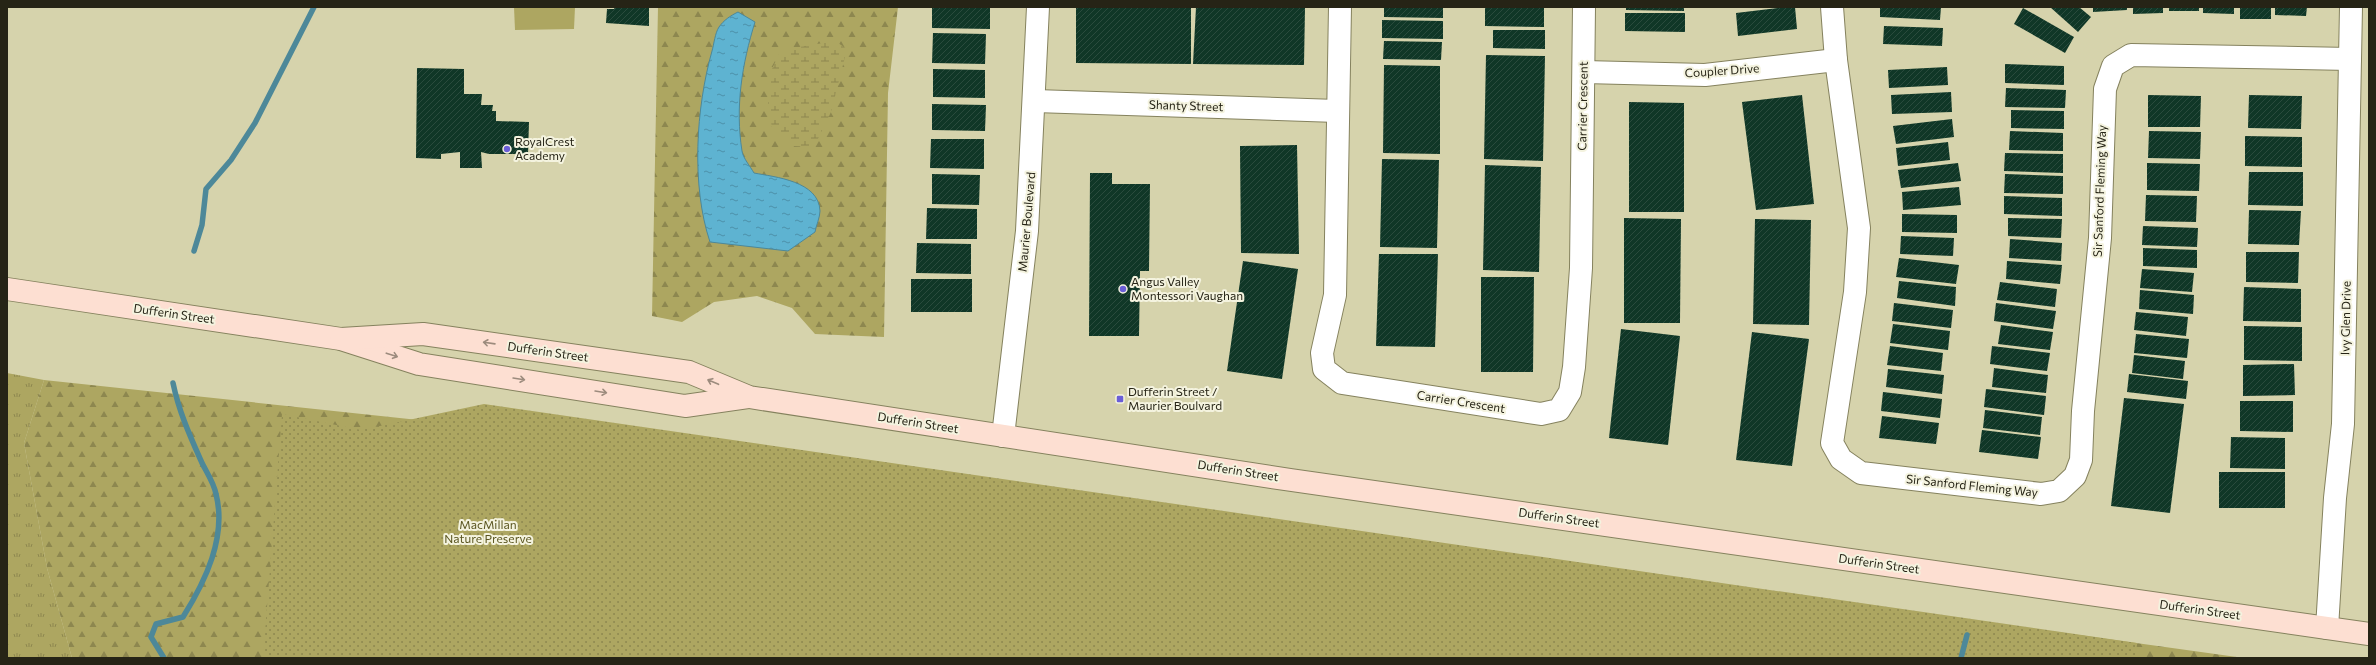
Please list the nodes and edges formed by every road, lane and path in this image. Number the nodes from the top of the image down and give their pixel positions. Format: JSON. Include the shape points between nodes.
{"nodes":[{"id":1,"x":1038,"y":7,"type":"edge"},
{"id":2,"x":1340,"y":7,"type":"edge"},
{"id":3,"x":1584,"y":7,"type":"edge"},
{"id":4,"x":1832,"y":7,"type":"edge"},
{"id":5,"x":2351,"y":7,"type":"edge"},
{"id":6,"x":2350,"y":59,"type":"junction"},
{"id":7,"x":1836,"y":60,"type":"junction"},
{"id":8,"x":1584,"y":72,"type":"junction"},
{"id":9,"x":1035,"y":101,"type":"junction"},
{"id":10,"x":1337,"y":111,"type":"junction"},
{"id":11,"x":7,"y":289,"type":"edge"},
{"id":12,"x":341,"y":339,"type":"junction"},
{"id":13,"x":749,"y":397,"type":"junction"},
{"id":14,"x":1003,"y":436,"type":"junction"},
{"id":15,"x":2327,"y":628,"type":"junction"},
{"id":16,"x":2369,"y":634,"type":"edge"}],
"edges":[{"from":1,"to":9,"type":"street","name":"Maurier Boulevard"},
{"from":2,"to":10,"type":"street","name":"Carrier Crescent"},
{"from":3,"to":8,"type":"street","name":"Carrier Crescent"},
{"from":4,"to":7,"type":"street","name":"Sir Sanford Fleming Way"},
{"from":5,"to":6,"type":"street","name":"Ivy Glen Drive"},
{"from":6,"to":7,"type":"street","name":"Sir Sanford Fleming Way","via":[[2131,55],[2113,66],[2105,89],[2102,121],[2100,238],[2083,412],[2081,460],[2075,476],[2059,491],[2041,494],[1861,473],[1841,459],[1832,443],[1855,292],[1859,228]]},
{"from":6,"to":15,"type":"street","name":"Ivy Glen Drive","via":[[2344,417],[2335,498]]},
{"from":7,"to":8,"type":"street","name":"Coupler Drive","via":[[1705,75]]},
{"from":8,"to":10,"type":"street","name":"Carrier Crescent","via":[[1581,268],[1574,367],[1570,392],[1559,410],[1541,414],[1342,383],[1324,370],[1322,353],[1335,295]]},
{"from":9,"to":10,"type":"street","name":"Shanty Street"},
{"from":9,"to":14,"type":"street","name":"Maurier Boulevard","via":[[1028,231]]},
{"from":11,"to":12,"type":"main road","name":"Dufferin Street"},
{"from":12,"to":13,"type":"main road","name":"Dufferin Street","one_way":true,"via":[[419,364],[685,406]]},
{"from":13,"to":12,"type":"main road","name":"Dufferin Street","one_way":true,"via":[[690,372],[423,334]]},
{"from":13,"to":14,"type":"main road","name":"Dufferin Street"},
{"from":14,"to":15,"type":"main road","name":"Dufferin Street","via":[[1299,481]]},
{"from":15,"to":16,"type":"main road","name":"Dufferin Street"}]}
